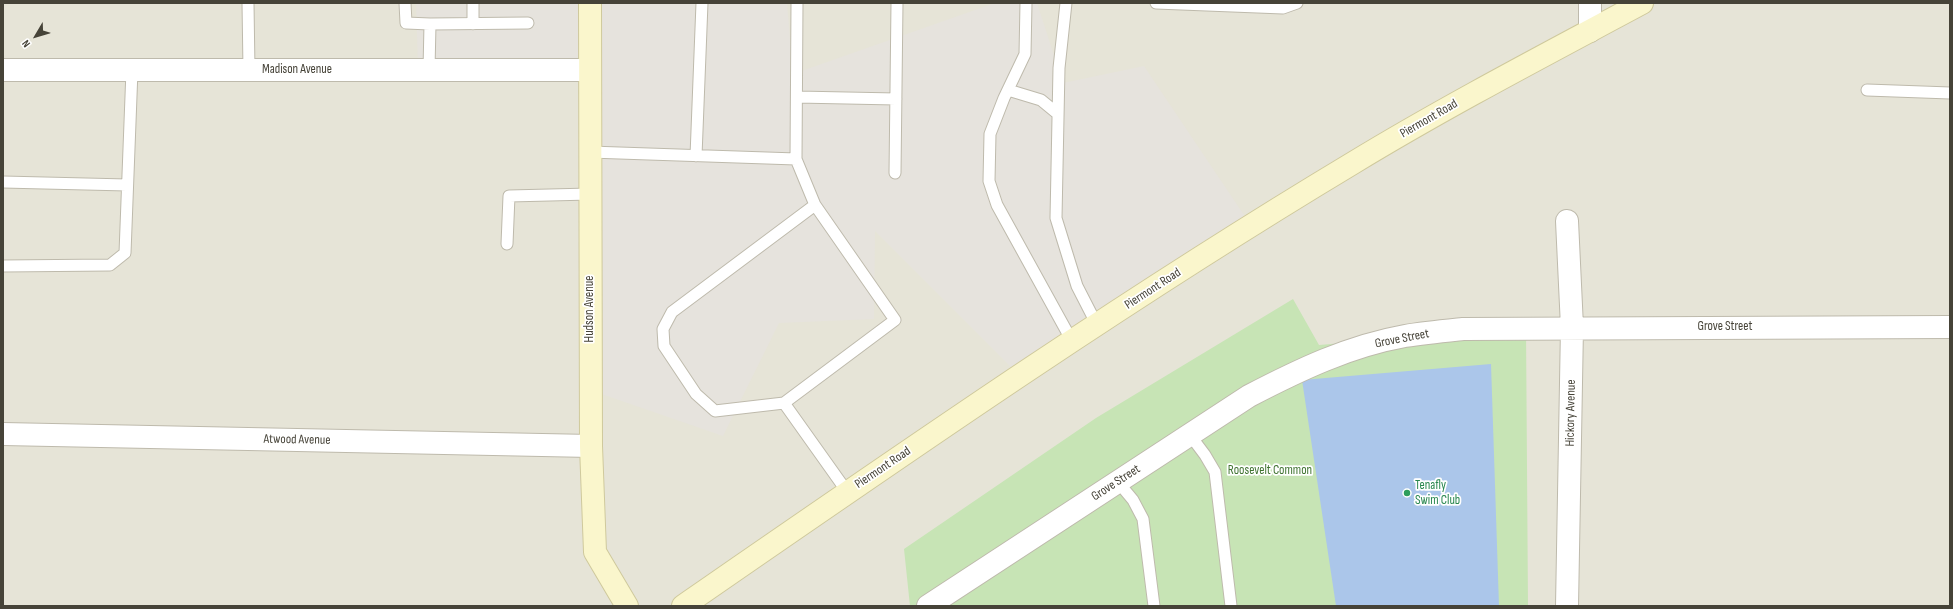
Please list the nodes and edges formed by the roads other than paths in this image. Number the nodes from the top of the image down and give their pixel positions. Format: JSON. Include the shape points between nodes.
{"nodes":[{"id":1,"x":248,"y":3,"type":"edge"},
{"id":2,"x":405,"y":3,"type":"edge"},
{"id":3,"x":474,"y":3,"type":"edge"},
{"id":4,"x":590,"y":3,"type":"edge"},
{"id":5,"x":702,"y":3,"type":"edge"},
{"id":6,"x":797,"y":3,"type":"edge"},
{"id":7,"x":898,"y":3,"type":"edge"},
{"id":8,"x":1026,"y":3,"type":"edge"},
{"id":9,"x":1066,"y":3,"type":"edge"},
{"id":10,"x":1156,"y":3,"type":"edge"},
{"id":11,"x":1297,"y":3,"type":"edge"},
{"id":12,"x":1590,"y":3,"type":"edge"},
{"id":13,"x":1642,"y":3,"type":"edge"},
{"id":14,"x":528,"y":23,"type":"dead end"},
{"id":15,"x":430,"y":24,"type":"junction"},
{"id":16,"x":473,"y":24,"type":"junction"},
{"id":17,"x":1590,"y":31,"type":"junction"},
{"id":18,"x":3,"y":70,"type":"edge"},
{"id":19,"x":132,"y":70,"type":"junction"},
{"id":20,"x":249,"y":70,"type":"junction"},
{"id":21,"x":429,"y":70,"type":"junction"},
{"id":22,"x":590,"y":70,"type":"junction"},
{"id":23,"x":1008,"y":90,"type":"junction"},
{"id":24,"x":1867,"y":90,"type":"dead end"},
{"id":25,"x":1950,"y":93,"type":"edge"},
{"id":26,"x":797,"y":97,"type":"junction"},
{"id":27,"x":896,"y":99,"type":"junction"},
{"id":28,"x":1058,"y":114,"type":"junction"},
{"id":29,"x":590,"y":152,"type":"junction"},
{"id":30,"x":696,"y":156,"type":"junction"},
{"id":31,"x":796,"y":159,"type":"junction"},
{"id":32,"x":895,"y":173,"type":"dead end"},
{"id":33,"x":3,"y":182,"type":"edge"},
{"id":34,"x":127,"y":185,"type":"junction"},
{"id":35,"x":590,"y":194,"type":"junction"},
{"id":36,"x":815,"y":205,"type":"junction"},
{"id":37,"x":1567,"y":220,"type":"dead end"},
{"id":38,"x":507,"y":244,"type":"dead end"},
{"id":39,"x":3,"y":266,"type":"edge"},
{"id":40,"x":1097,"y":325,"type":"junction"},
{"id":41,"x":1572,"y":327,"type":"junction"},
{"id":42,"x":1950,"y":327,"type":"edge"},
{"id":43,"x":1072,"y":341,"type":"junction"},
{"id":44,"x":784,"y":403,"type":"junction"},
{"id":45,"x":3,"y":434,"type":"edge"},
{"id":46,"x":1190,"y":435,"type":"junction"},
{"id":47,"x":591,"y":446,"type":"junction"},
{"id":48,"x":1118,"y":482,"type":"junction"},
{"id":49,"x":848,"y":493,"type":"junction"},
{"id":50,"x":627,"y":606,"type":"edge"},
{"id":51,"x":683,"y":606,"type":"edge"},
{"id":52,"x":928,"y":606,"type":"edge"},
{"id":53,"x":1154,"y":606,"type":"edge"},
{"id":54,"x":1231,"y":606,"type":"edge"},
{"id":55,"x":1567,"y":606,"type":"edge"}],
"edges":[{"from":1,"to":20,"type":"lane"},
{"from":2,"to":15,"type":"lane","via":[[406,23]]},
{"from":3,"to":16,"type":"lane"},
{"from":4,"to":22,"type":"street","name":"Hudson Avenue"},
{"from":5,"to":30,"type":"lane"},
{"from":6,"to":26,"type":"lane"},
{"from":7,"to":27,"type":"lane"},
{"from":8,"to":23,"type":"lane","via":[[1025,54]]},
{"from":9,"to":28,"type":"lane","via":[[1059,68]]},
{"from":10,"to":11,"type":"lane","via":[[1283,8]]},
{"from":12,"to":17,"type":"street"},
{"from":13,"to":17,"type":"street","name":"Piermont Road"},
{"from":14,"to":16,"type":"lane"},
{"from":15,"to":16,"type":"lane"},
{"from":15,"to":21,"type":"lane"},
{"from":17,"to":40,"type":"street","name":"Piermont Road","via":[[1354,162]]},
{"from":18,"to":19,"type":"street","name":"Madison Avenue"},
{"from":19,"to":20,"type":"street","name":"Madison Avenue"},
{"from":19,"to":34,"type":"lane"},
{"from":20,"to":21,"type":"street","name":"Madison Avenue"},
{"from":21,"to":22,"type":"street","name":"Madison Avenue"},
{"from":22,"to":29,"type":"street","name":"Hudson Avenue"},
{"from":23,"to":28,"type":"lane","via":[[1041,100]]},
{"from":23,"to":43,"type":"lane","via":[[990,134],[988,181],[997,205]]},
{"from":24,"to":25,"type":"lane"},
{"from":26,"to":27,"type":"lane"},
{"from":26,"to":31,"type":"lane"},
{"from":27,"to":32,"type":"lane"},
{"from":28,"to":40,"type":"lane","via":[[1056,218],[1077,286]]},
{"from":29,"to":30,"type":"lane"},
{"from":29,"to":35,"type":"street","name":"Hudson Avenue"},
{"from":30,"to":31,"type":"lane"},
{"from":31,"to":36,"type":"lane"},
{"from":33,"to":34,"type":"lane"},
{"from":34,"to":39,"type":"lane","via":[[125,253],[110,265]]},
{"from":35,"to":38,"type":"lane","via":[[509,196]]},
{"from":35,"to":47,"type":"street","name":"Hudson Avenue"},
{"from":36,"to":44,"type":"lane","via":[[894,320]]},
{"from":36,"to":44,"type":"lane","via":[[672,312],[663,329],[664,346],[696,394],[715,411]]},
{"from":37,"to":41,"type":"street","name":"Hickory Avenue"},
{"from":40,"to":43,"type":"street","name":"Piermont Road"},
{"from":41,"to":42,"type":"street","name":"Grove Street"},
{"from":41,"to":46,"type":"street","name":"Grove Street","via":[[1463,329],[1405,336],[1348,351],[1301,369],[1249,396]]},
{"from":41,"to":55,"type":"street","name":"Hickory Avenue"},
{"from":43,"to":49,"type":"street","name":"Piermont Road"},
{"from":44,"to":49,"type":"lane"},
{"from":45,"to":47,"type":"street","name":"Atwood Avenue"},
{"from":46,"to":48,"type":"street","name":"Grove Street"},
{"from":46,"to":54,"type":"lane","via":[[1214,472]]},
{"from":47,"to":50,"type":"street","name":"Hudson Avenue","via":[[595,552]]},
{"from":48,"to":52,"type":"street","name":"Grove Street"},
{"from":48,"to":53,"type":"lane","via":[[1133,500],[1143,519]]},
{"from":49,"to":51,"type":"street","name":"Piermont Road"}]}
